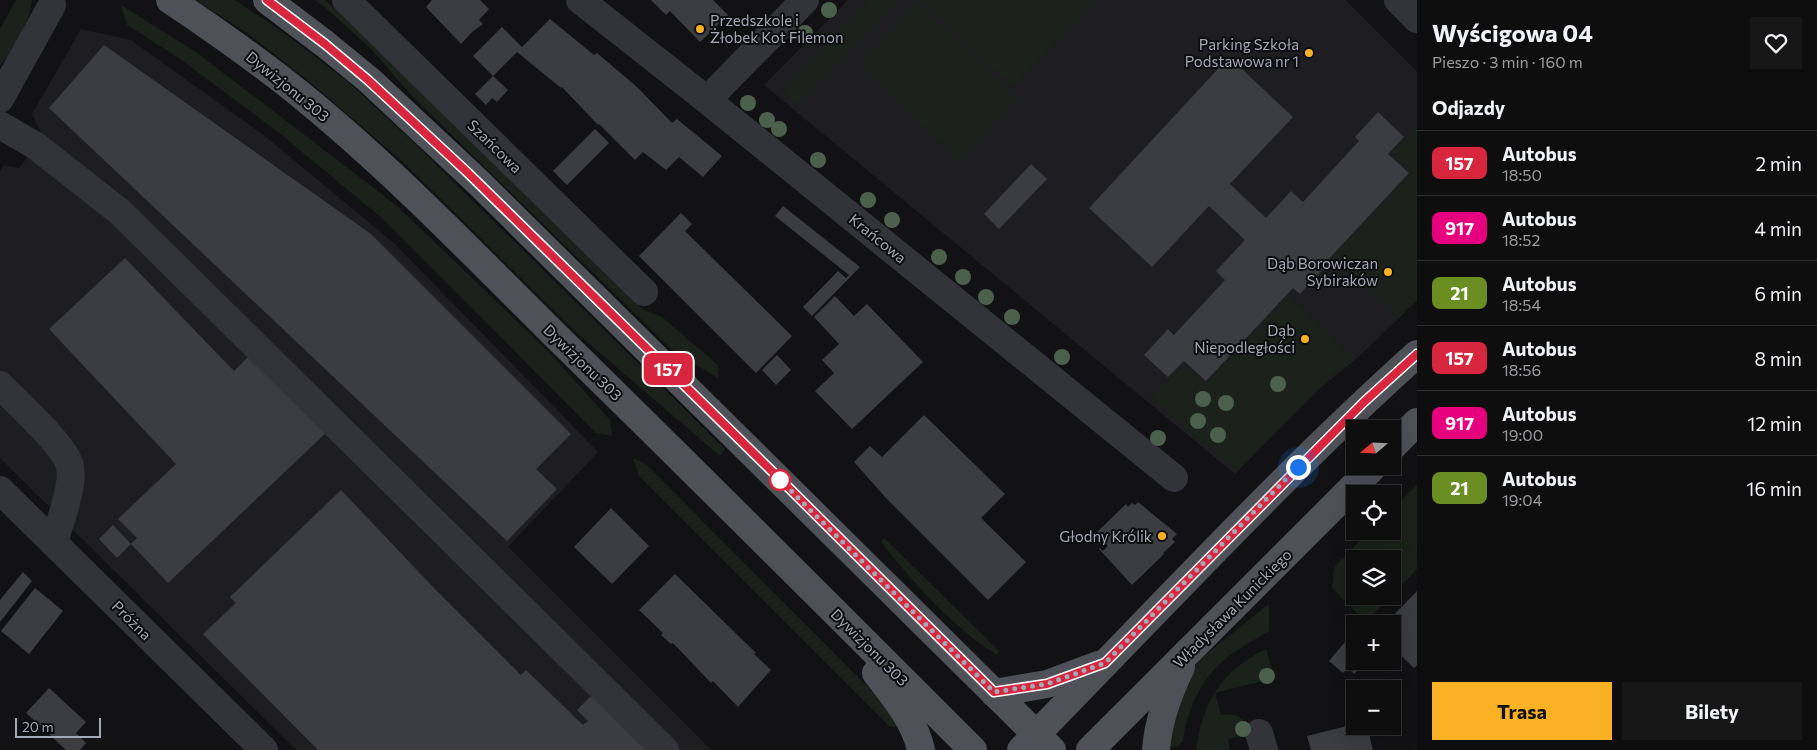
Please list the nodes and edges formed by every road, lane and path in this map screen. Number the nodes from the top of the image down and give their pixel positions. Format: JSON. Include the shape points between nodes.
{"nodes":[{"id":1,"x":170,"y":0,"type":"edge"},
{"id":2,"x":267,"y":0,"type":"edge"},
{"id":3,"x":346,"y":0,"type":"edge"},
{"id":4,"x":580,"y":0,"type":"edge"},
{"id":5,"x":805,"y":0,"type":"edge"},
{"id":6,"x":1398,"y":0,"type":"edge"},
{"id":7,"x":55,"y":2,"type":"edge"},
{"id":8,"x":1417,"y":19,"type":"edge"},
{"id":9,"x":0,"y":99,"type":"edge"},
{"id":10,"x":707,"y":100,"type":"junction"},
{"id":11,"x":0,"y":125,"type":"edge"},
{"id":12,"x":644,"y":292,"type":"dead end"},
{"id":13,"x":1417,"y":354,"type":"edge"},
{"id":14,"x":0,"y":385,"type":"edge"},
{"id":15,"x":1417,"y":422,"type":"edge"},
{"id":16,"x":1401,"y":438,"type":"edge"},
{"id":17,"x":1365,"y":475,"type":"edge"},
{"id":18,"x":1174,"y":478,"type":"dead end"},
{"id":19,"x":0,"y":490,"type":"edge"},
{"id":20,"x":54,"y":543,"type":"junction"},
{"id":21,"x":826,"y":603,"type":"junction"},
{"id":22,"x":1190,"y":650,"type":"junction"},
{"id":23,"x":1105,"y":663,"type":"junction"},
{"id":24,"x":994,"y":692,"type":"junction"},
{"id":25,"x":1037,"y":745,"type":"edge"},
{"id":26,"x":264,"y":750,"type":"edge"},
{"id":27,"x":665,"y":750,"type":"edge"},
{"id":28,"x":921,"y":750,"type":"edge"},
{"id":29,"x":973,"y":750,"type":"edge"},
{"id":30,"x":1090,"y":750,"type":"edge"},
{"id":31,"x":1156,"y":750,"type":"edge"}],
"edges":[{"from":1,"to":21,"type":"main road","name":"Dywizjonu 303","via":[[268,68],[360,145]]},
{"from":2,"to":24,"type":"main road","via":[[368,80],[466,171]]},
{"from":3,"to":12,"type":"street","name":"Szańcowa"},
{"from":4,"to":10,"type":"street","name":"Krańcowa"},
{"from":5,"to":10,"type":"street"},
{"from":6,"to":8,"type":"street"},
{"from":7,"to":9,"type":"street"},
{"from":10,"to":18,"type":"street","name":"Krańcowa"},
{"from":11,"to":27,"type":"street","via":[[36,146],[120,212]]},
{"from":13,"to":23,"type":"main road","via":[[1357,408]]},
{"from":14,"to":20,"type":"street","via":[[67,456],[71,468],[69,489]]},
{"from":15,"to":16,"type":"main road"},
{"from":17,"to":22,"type":"main road","name":"Władysława Kunickiego"},
{"from":19,"to":20,"type":"street","name":"Próżna"},
{"from":20,"to":26,"type":"street","name":"Próżna"},
{"from":21,"to":28,"type":"main road","via":[[904,710]]},
{"from":21,"to":29,"type":"main road","name":"Dywizjonu 303"},
{"from":22,"to":30,"type":"main road","name":"Władysława Kunickiego"},
{"from":22,"to":31,"type":"main road","via":[[1169,693]]},
{"from":23,"to":24,"type":"main road","via":[[1047,684]]},
{"from":23,"to":25,"type":"main road"},
{"from":24,"to":25,"type":"main road"}]}
